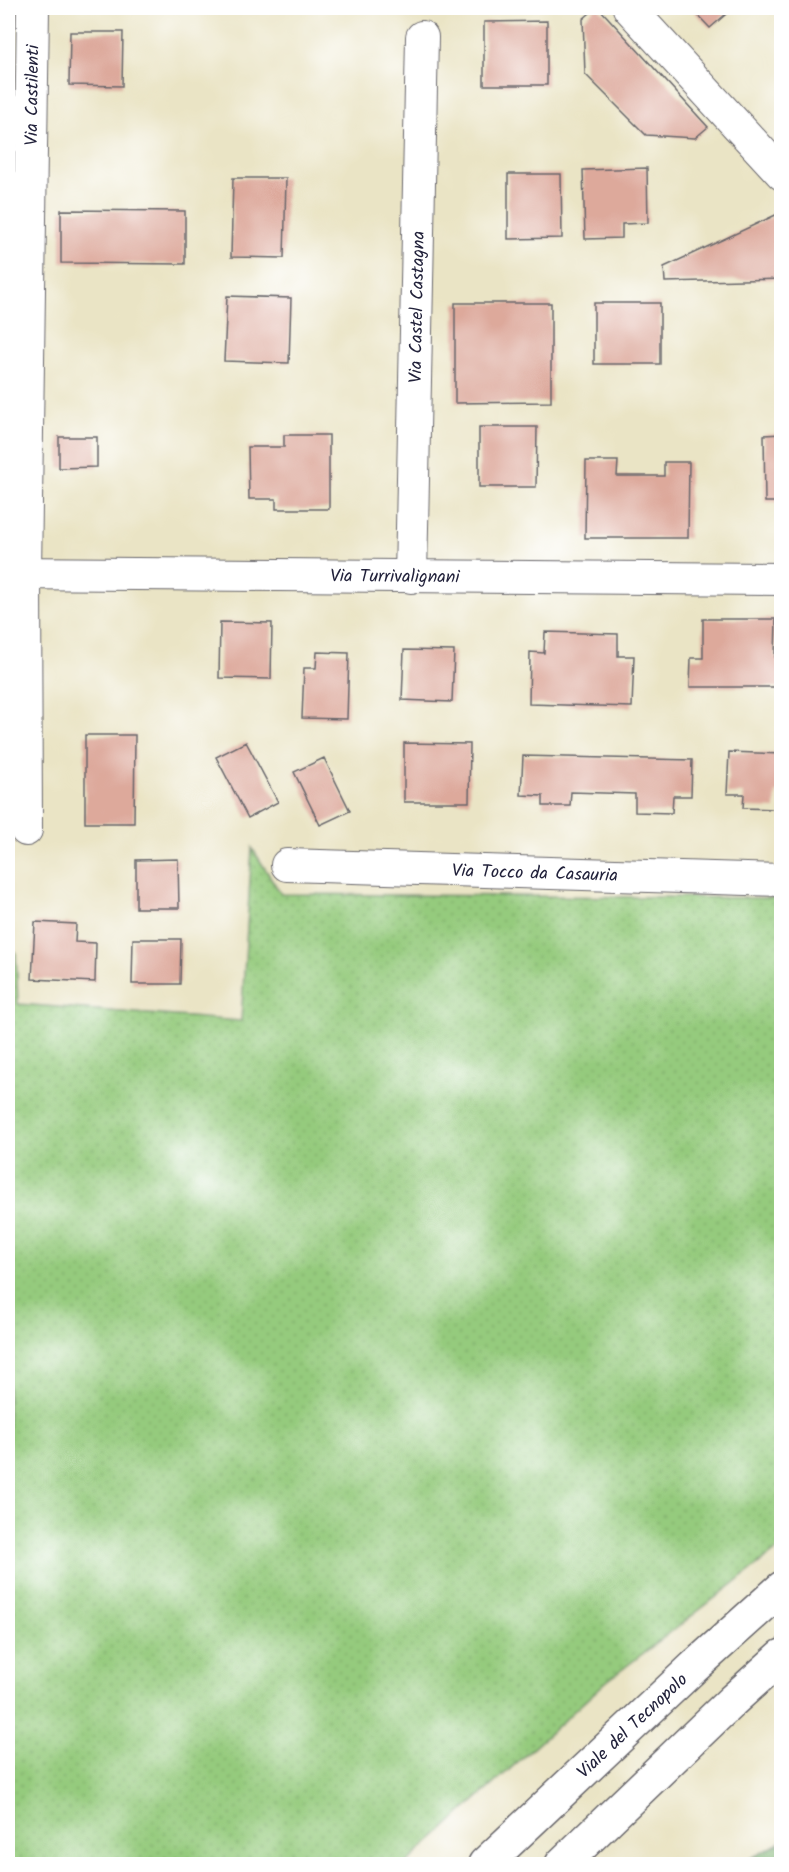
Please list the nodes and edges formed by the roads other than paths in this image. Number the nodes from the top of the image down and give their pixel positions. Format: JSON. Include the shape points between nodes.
{"nodes":[{"id":1,"x":33,"y":8,"type":"edge"},
{"id":2,"x":629,"y":8,"type":"edge"},
{"id":3,"x":422,"y":37,"type":"dead end"},
{"id":4,"x":782,"y":174,"type":"edge"},
{"id":5,"x":16,"y":573,"type":"edge"},
{"id":6,"x":411,"y":577,"type":"junction"},
{"id":7,"x":782,"y":579,"type":"edge"},
{"id":8,"x":26,"y":830,"type":"dead end"},
{"id":9,"x":287,"y":865,"type":"dead end"},
{"id":10,"x":782,"y":880,"type":"edge"},
{"id":11,"x":782,"y":1588,"type":"edge"},
{"id":12,"x":782,"y":1656,"type":"edge"},
{"id":13,"x":485,"y":1864,"type":"edge"},
{"id":14,"x":562,"y":1864,"type":"edge"}],
"edges":[{"from":1,"to":5,"type":"street","name":"Via Castilenti"},
{"from":2,"to":4,"type":"street"},
{"from":3,"to":6,"type":"street","name":"Via Castel Castagna"},
{"from":5,"to":6,"type":"street","name":"Via Turrivalignani"},
{"from":5,"to":8,"type":"street","name":"Via Castilenti"},
{"from":6,"to":7,"type":"street","name":"Via Turrivalignani"},
{"from":9,"to":10,"type":"street","name":"Via Tocco da Casauria"},
{"from":11,"to":13,"type":"highway","name":"Viale del Tecnopolo"},
{"from":12,"to":14,"type":"highway"}]}
